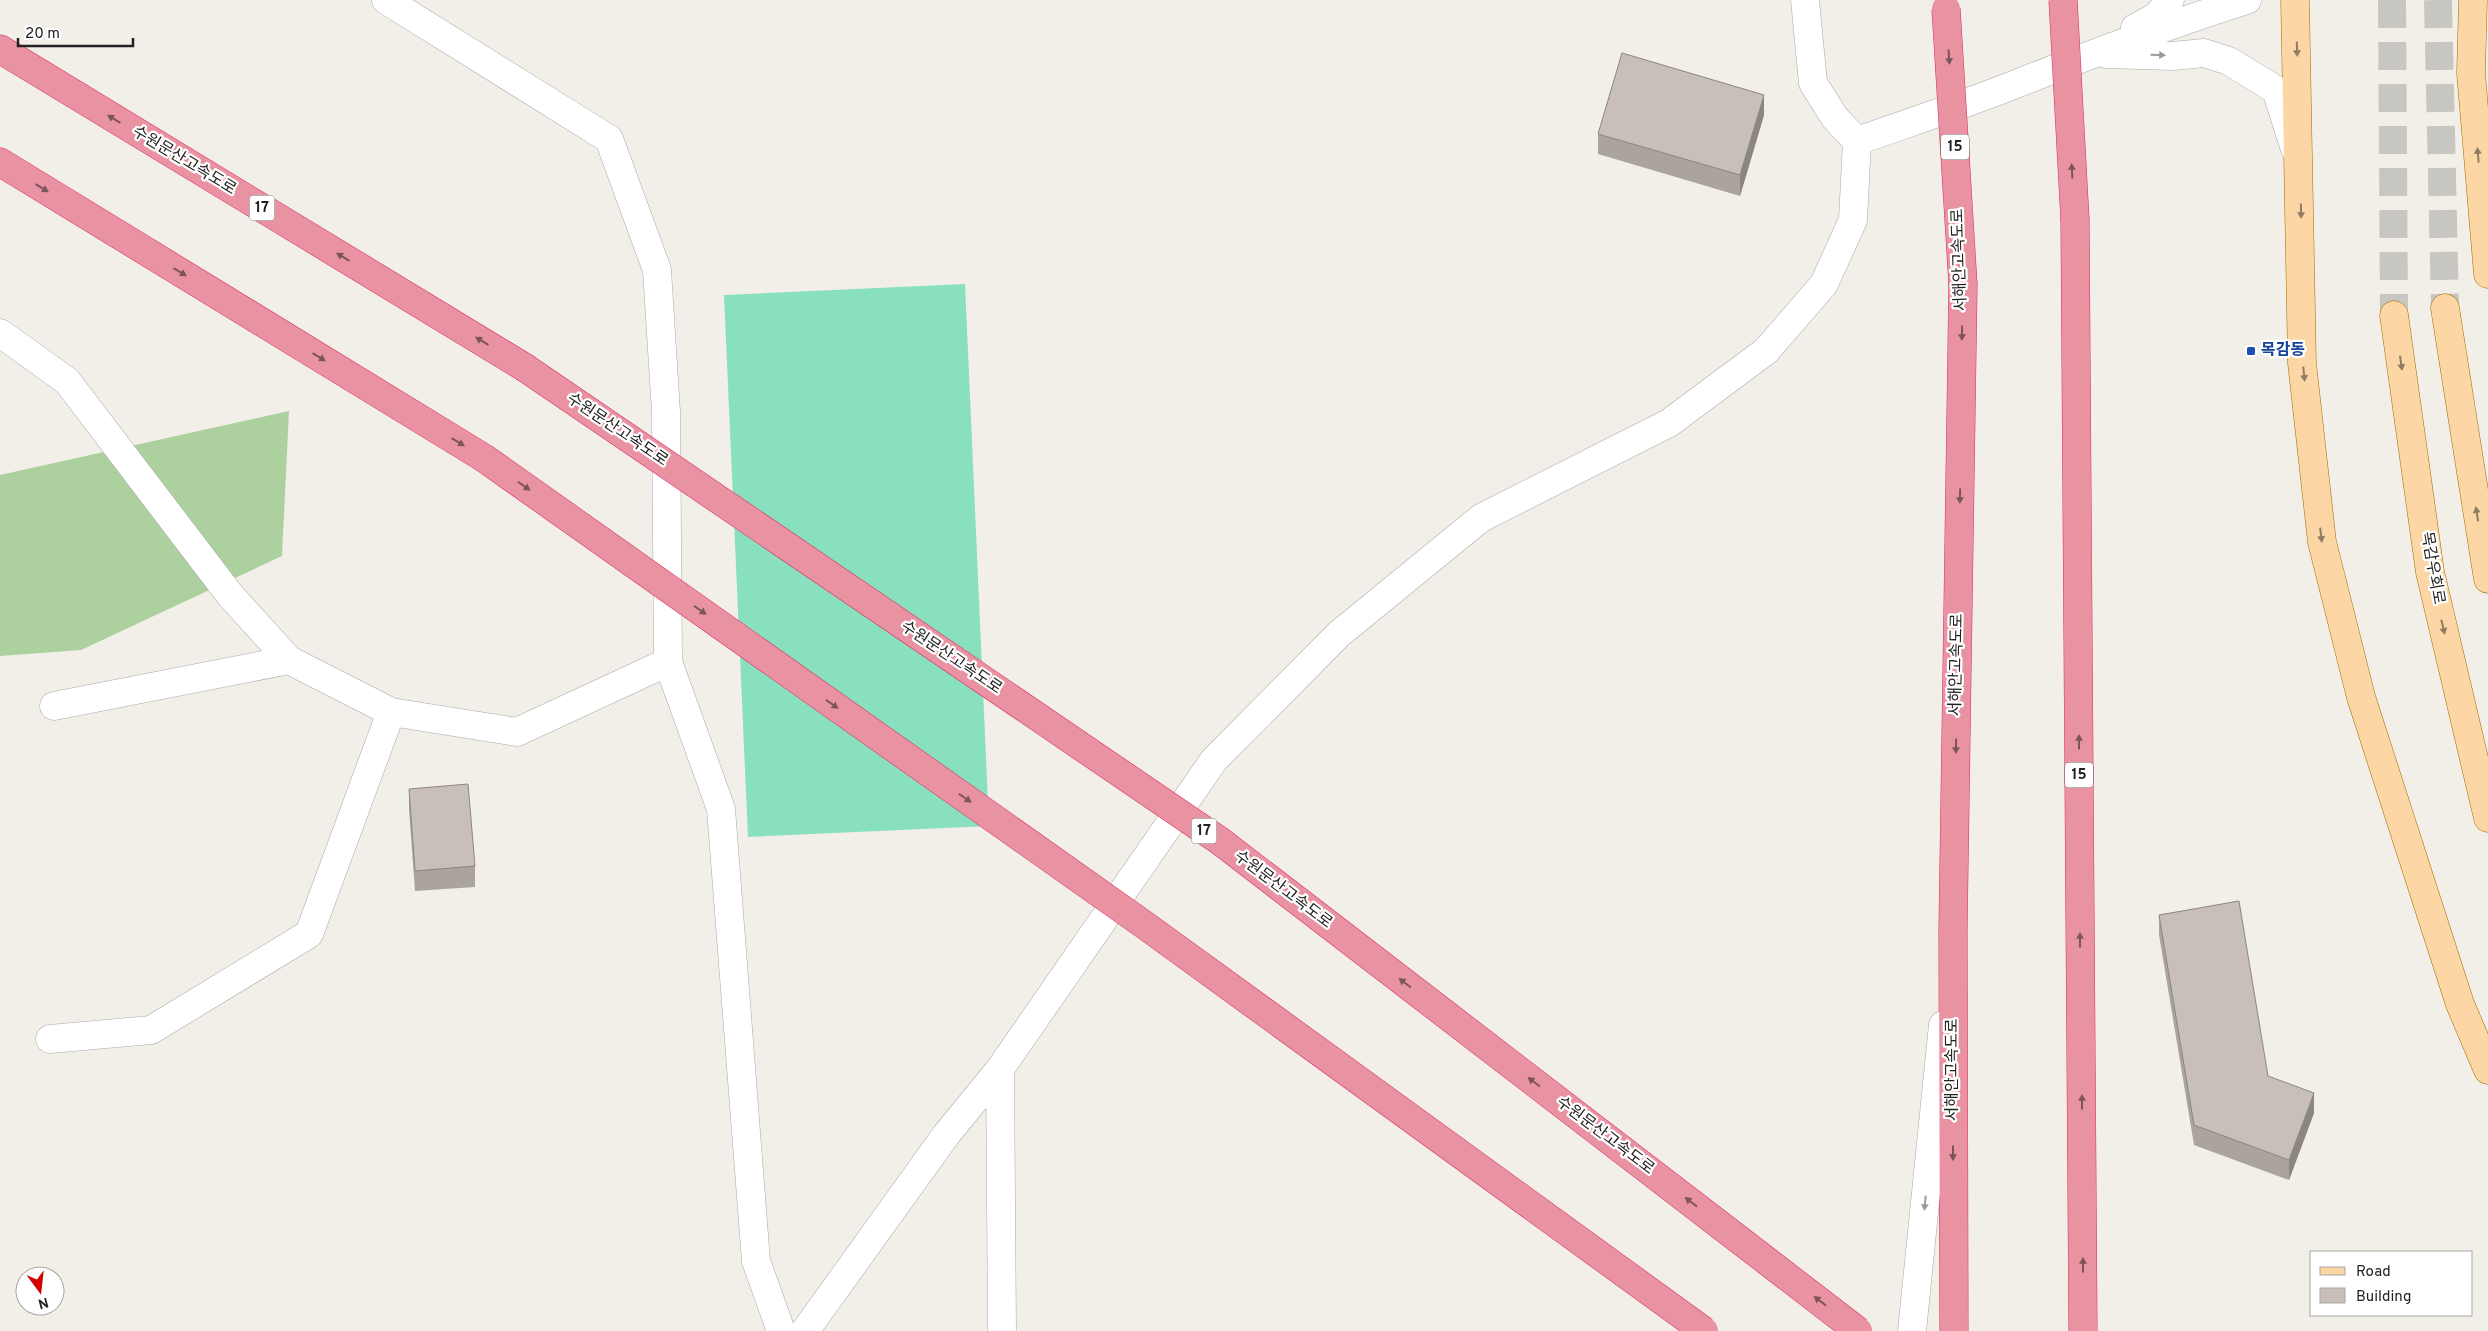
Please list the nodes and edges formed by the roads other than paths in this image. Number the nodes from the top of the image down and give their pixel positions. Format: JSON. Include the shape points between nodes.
{"nodes":[{"id":1,"x":386,"y":0,"type":"edge"},
{"id":2,"x":1805,"y":0,"type":"edge"},
{"id":3,"x":2063,"y":0,"type":"edge"},
{"id":4,"x":2170,"y":0,"type":"edge"},
{"id":5,"x":2247,"y":0,"type":"edge"},
{"id":6,"x":2295,"y":0,"type":"edge"},
{"id":7,"x":2473,"y":0,"type":"edge"},
{"id":8,"x":1946,"y":4,"type":"edge"},
{"id":9,"x":0,"y":49,"type":"edge"},
{"id":10,"x":2092,"y":53,"type":"junction"},
{"id":11,"x":1857,"y":141,"type":"junction"},
{"id":12,"x":0,"y":162,"type":"edge"},
{"id":13,"x":2300,"y":165,"type":"junction"},
{"id":14,"x":2488,"y":274,"type":"edge"},
{"id":15,"x":2445,"y":308,"type":"tunnel mouth"},
{"id":16,"x":2394,"y":315,"type":"tunnel mouth"},
{"id":17,"x":0,"y":333,"type":"edge"},
{"id":18,"x":2488,"y":579,"type":"edge"},
{"id":19,"x":289,"y":660,"type":"junction"},
{"id":20,"x":668,"y":662,"type":"junction"},
{"id":21,"x":54,"y":706,"type":"dead end"},
{"id":22,"x":391,"y":712,"type":"junction"},
{"id":23,"x":2488,"y":818,"type":"edge"},
{"id":24,"x":1953,"y":928,"type":"junction"},
{"id":25,"x":50,"y":1039,"type":"dead end"},
{"id":26,"x":1000,"y":1069,"type":"junction"},
{"id":27,"x":2488,"y":1070,"type":"edge"},
{"id":28,"x":2083,"y":1302,"type":"junction"},
{"id":29,"x":781,"y":1331,"type":"edge"},
{"id":30,"x":805,"y":1331,"type":"edge"},
{"id":31,"x":1002,"y":1331,"type":"edge"},
{"id":32,"x":1704,"y":1331,"type":"edge"},
{"id":33,"x":1858,"y":1331,"type":"edge"},
{"id":34,"x":1912,"y":1331,"type":"edge"},
{"id":35,"x":1954,"y":1331,"type":"edge"},
{"id":36,"x":2083,"y":1331,"type":"edge"},
{"id":37,"x":2088,"y":1331,"type":"edge"}],
"edges":[{"from":1,"to":20,"type":"street","via":[[609,139],[657,270],[666,412]]},
{"from":2,"to":11,"type":"street","via":[[1814,83],[1835,118]]},
{"from":28,"to":3,"type":"highway","number":"15","one_way":true,"bridge":true,"via":[[2075,220]]},
{"from":4,"to":10,"type":"street","via":[[2157,16]]},
{"from":5,"to":10,"type":"street"},
{"from":6,"to":13,"type":"main road","one_way":true},
{"from":14,"to":7,"type":"main road","one_way":true,"via":[[2471,73]]},
{"from":8,"to":24,"type":"highway","name":"서해안고속도로","number":"15","one_way":true,"bridge":true,"via":[[1963,285]]},
{"from":33,"to":9,"type":"highway","name":"수원문산고속도로","number":"17","one_way":true,"bridge":true,"via":[[1220,841],[524,367]]},
{"from":10,"to":11,"type":"street"},
{"from":10,"to":13,"type":"street","one_way":true,"via":[[2204,54],[2229,60],[2276,90]]},
{"from":11,"to":26,"type":"street","via":[[1853,220],[1824,284],[1766,351],[1669,423],[1481,518],[1339,634],[1214,760]]},
{"from":12,"to":32,"type":"highway","one_way":true,"bridge":true,"via":[[484,458],[1146,926]]},
{"from":13,"to":27,"type":"main road","one_way":true,"via":[[2302,362],[2322,542],[2361,698],[2460,1004]]},
{"from":18,"to":15,"type":"main road","one_way":true},
{"from":16,"to":23,"type":"main road","name":"목감우회로","one_way":true,"via":[[2430,572]]},
{"from":17,"to":19,"type":"street","via":[[67,380],[230,595]]},
{"from":19,"to":21,"type":"street"},
{"from":19,"to":22,"type":"street"},
{"from":20,"to":22,"type":"street","via":[[517,732]]},
{"from":20,"to":29,"type":"street","via":[[721,809],[756,1261]]},
{"from":22,"to":25,"type":"street","via":[[309,934],[151,1030]]},
{"from":24,"to":34,"type":"street","one_way":true},
{"from":24,"to":35,"type":"highway","name":"서해안고속도로","number":"15","one_way":true},
{"from":26,"to":30,"type":"street","via":[[946,1136]]},
{"from":26,"to":31,"type":"street"},
{"from":28,"to":36,"type":"highway","number":"15"},
{"from":28,"to":37,"type":"highway"}]}
